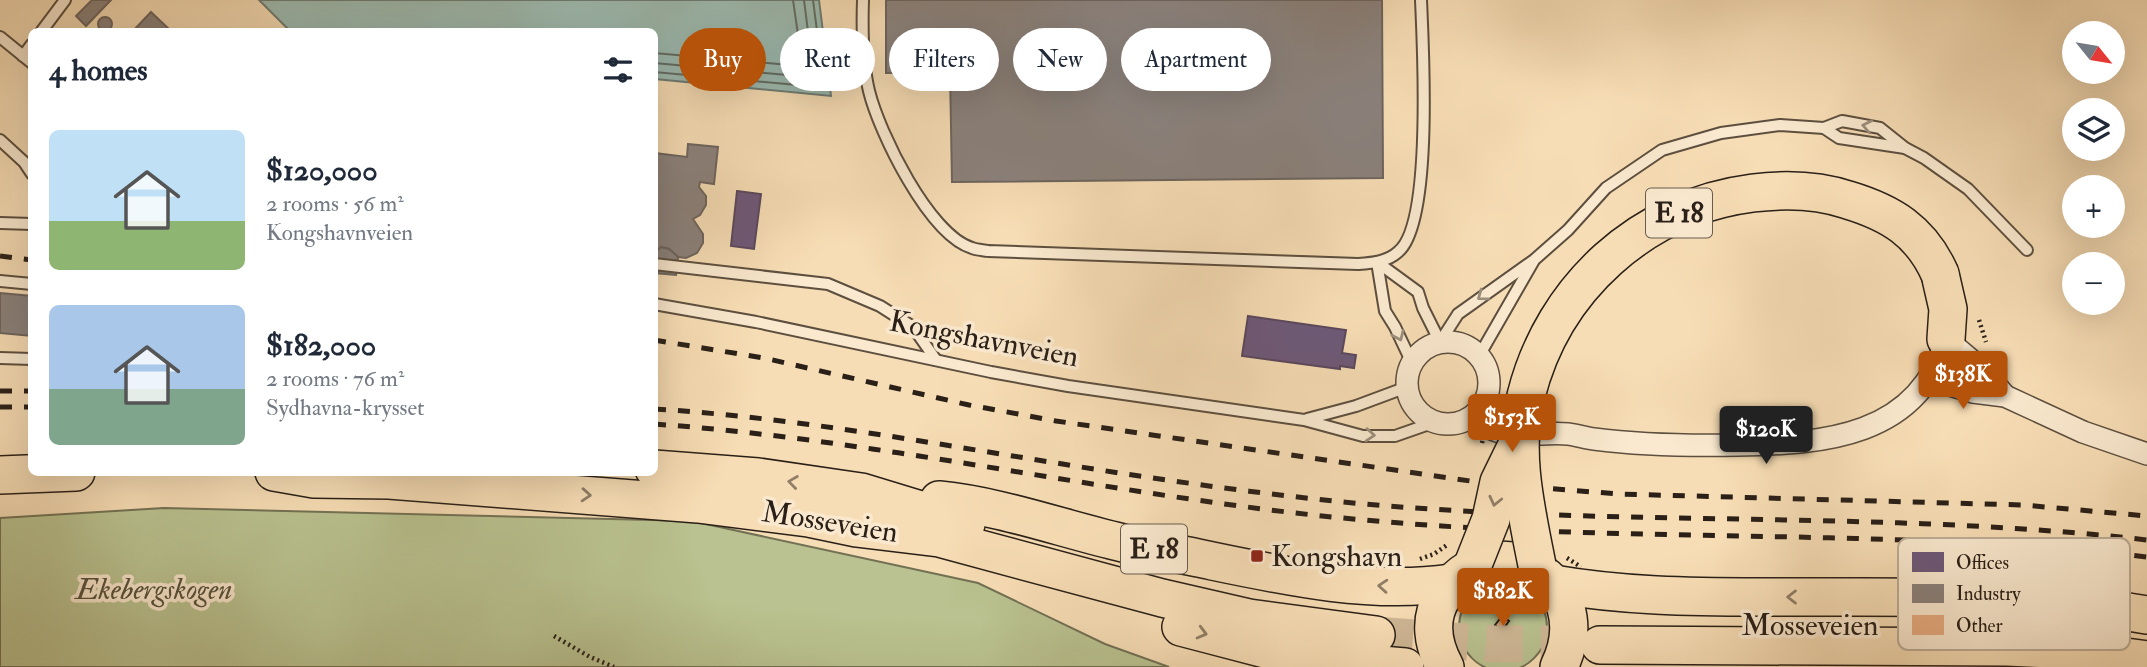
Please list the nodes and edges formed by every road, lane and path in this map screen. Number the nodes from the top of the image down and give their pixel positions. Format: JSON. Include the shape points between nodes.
{"nodes":[{"id":1,"x":65,"y":0,"type":"edge"},
{"id":2,"x":863,"y":0,"type":"edge"},
{"id":3,"x":1421,"y":0,"type":"edge"},
{"id":4,"x":44,"y":28,"type":"edge"},
{"id":5,"x":0,"y":37,"type":"edge"},
{"id":6,"x":27,"y":60,"type":"edge"},
{"id":7,"x":1825,"y":128,"type":"junction"},
{"id":8,"x":0,"y":140,"type":"edge"},
{"id":9,"x":1905,"y":148,"type":"junction"},
{"id":10,"x":28,"y":168,"type":"edge"},
{"id":11,"x":0,"y":223,"type":"edge"},
{"id":12,"x":28,"y":223,"type":"edge"},
{"id":13,"x":2027,"y":250,"type":"dead end"},
{"id":14,"x":1534,"y":260,"type":"junction"},
{"id":15,"x":1377,"y":262,"type":"junction"},
{"id":16,"x":658,"y":264,"type":"edge"},
{"id":17,"x":0,"y":281,"type":"edge"},
{"id":18,"x":28,"y":284,"type":"edge"},
{"id":19,"x":658,"y":305,"type":"edge"},
{"id":20,"x":1946,"y":339,"type":"junction"},
{"id":21,"x":1440,"y":342,"type":"junction"},
{"id":22,"x":1479,"y":356,"type":"junction"},
{"id":23,"x":0,"y":358,"type":"edge"},
{"id":24,"x":28,"y":359,"type":"edge"},
{"id":25,"x":936,"y":360,"type":"junction"},
{"id":26,"x":1412,"y":363,"type":"junction"},
{"id":27,"x":1930,"y":379,"type":"junction"},
{"id":28,"x":1406,"y":387,"type":"junction"},
{"id":29,"x":1489,"y":387,"type":"junction"},
{"id":30,"x":2005,"y":396,"type":"junction"},
{"id":31,"x":1490,"y":411,"type":"dead end"},
{"id":32,"x":1470,"y":418,"type":"junction"},
{"id":33,"x":1304,"y":420,"type":"junction"},
{"id":34,"x":1435,"y":422,"type":"junction"},
{"id":35,"x":1567,"y":434,"type":"junction"},
{"id":36,"x":1519,"y":442,"type":"junction"},
{"id":37,"x":1481,"y":449,"type":"dead end"},
{"id":38,"x":2147,"y":454,"type":"edge"},
{"id":39,"x":658,"y":469,"type":"edge"},
{"id":40,"x":28,"y":474,"type":"edge"},
{"id":41,"x":0,"y":475,"type":"edge"},
{"id":42,"x":297,"y":476,"type":"edge"},
{"id":43,"x":861,"y":492,"type":"junction"},
{"id":44,"x":856,"y":528,"type":"junction"},
{"id":45,"x":1420,"y":559,"type":"dead end"},
{"id":46,"x":1462,"y":563,"type":"junction"},
{"id":47,"x":1543,"y":574,"type":"junction"},
{"id":48,"x":1898,"y":599,"type":"edge"},
{"id":49,"x":1898,"y":626,"type":"edge"},
{"id":50,"x":554,"y":636,"type":"dead end"},
{"id":51,"x":1898,"y":644,"type":"edge"},
{"id":52,"x":2074,"y":650,"type":"edge"},
{"id":53,"x":2147,"y":660,"type":"edge"},
{"id":54,"x":614,"y":667,"type":"edge"},
{"id":55,"x":1405,"y":667,"type":"edge"},
{"id":56,"x":1445,"y":667,"type":"edge"},
{"id":57,"x":1559,"y":667,"type":"edge"}],
"edges":[{"from":1,"to":4,"type":"lane"},
{"from":2,"to":15,"type":"lane","via":[[869,91],[893,153],[935,219],[971,248]]},
{"from":3,"to":15,"type":"lane","via":[[1421,172],[1412,231],[1397,254]]},
{"from":5,"to":6,"type":"lane"},
{"from":7,"to":9,"type":"lane","via":[[1839,138]]},
{"from":9,"to":7,"type":"lane","one_way":true,"via":[[1880,128],[1842,121]]},
{"from":7,"to":14,"type":"lane","via":[[1750,128],[1661,150],[1606,188]]},
{"from":8,"to":10,"type":"lane"},
{"from":9,"to":13,"type":"lane","via":[[1968,189]]},
{"from":11,"to":12,"type":"lane"},
{"from":14,"to":21,"type":"lane","one_way":true,"via":[[1458,314]]},
{"from":14,"to":22,"type":"lane"},
{"from":15,"to":21,"type":"lane","via":[[1418,292]]},
{"from":15,"to":26,"type":"lane","one_way":true,"via":[[1385,311]]},
{"from":16,"to":25,"type":"lane","via":[[828,284],[880,306],[913,327]]},
{"from":17,"to":18,"type":"lane"},
{"from":19,"to":25,"type":"lane","name":"Kongshavnveien"},
{"from":20,"to":27,"type":"street"},
{"from":20,"to":30,"type":"street"},
{"from":20,"to":36,"type":"highway","number":"E 18","bridge":true,"via":[[1948,309],[1940,274],[1918,238],[1898,221],[1839,197],[1800,191],[1716,200],[1638,234],[1592,273],[1564,309],[1541,351],[1521,417]]},
{"from":21,"to":22,"type":"street","via":[[1455,342]]},
{"from":21,"to":26,"type":"street"},
{"from":22,"to":29,"type":"street"},
{"from":23,"to":24,"type":"lane"},
{"from":25,"to":33,"type":"lane","name":"Kongshavnveien","via":[[1068,386]]},
{"from":26,"to":28,"type":"street"},
{"from":27,"to":30,"type":"street"},
{"from":27,"to":35,"type":"street","via":[[1904,407],[1881,421],[1855,433],[1819,440],[1668,445]]},
{"from":28,"to":33,"type":"lane","name":"Kongshavnveien"},
{"from":28,"to":34,"type":"street","via":[[1416,409]]},
{"from":29,"to":32,"type":"street"},
{"from":29,"to":35,"type":"street"},
{"from":30,"to":38,"type":"street","via":[[2052,419]]},
{"from":31,"to":37,"type":"path","bridge":true},
{"from":32,"to":34,"type":"street","via":[[1458,423]]},
{"from":32,"to":35,"type":"street","via":[[1504,433]]},
{"from":33,"to":34,"type":"lane","name":"Kongshavnveien","one_way":true,"via":[[1363,436],[1395,436]]},
{"from":36,"to":46,"type":"highway","number":"E 18","one_way":true,"bridge":true,"via":[[1499,482],[1490,519]]},
{"from":36,"to":47,"type":"highway","number":"E 18","bridge":true,"via":[[1522,485]]},
{"from":43,"to":39,"type":"highway","name":"Mosseveien","number":"E 18","one_way":true},
{"from":40,"to":41,"type":"highway"},
{"from":42,"to":44,"type":"highway","name":"Mosseveien","number":"E 18","one_way":true,"via":[[698,504],[808,517]]},
{"from":43,"to":44,"type":"highway","name":"Mosseveien","number":"E 18","via":[[1168,580],[1377,624],[1249,618],[939,538]]},
{"from":46,"to":43,"type":"highway","number":"E 18","one_way":true,"via":[[1427,587],[1307,579],[1116,542],[962,502]]},
{"from":44,"to":55,"type":"highway","number":"E 18","one_way":true,"via":[[936,559],[1269,650]]},
{"from":45,"to":46,"type":"path","bridge":true,"via":[[1434,554]]},
{"from":46,"to":47,"type":"highway","number":"E 18","via":[[1506,561]]},
{"from":46,"to":56,"type":"highway","number":"E 18","via":[[1438,604],[1433,628]]},
{"from":48,"to":47,"type":"highway","number":"E 18","one_way":true,"via":[[1616,594]]},
{"from":47,"to":57,"type":"highway","number":"E 18","via":[[1563,599],[1569,615],[1570,634]]},
{"from":49,"to":51,"type":"highway","name":"Mosseveien","via":[[1599,634]]},
{"from":50,"to":54,"type":"path"},
{"from":52,"to":53,"type":"highway","name":"Mosseveien"}]}
